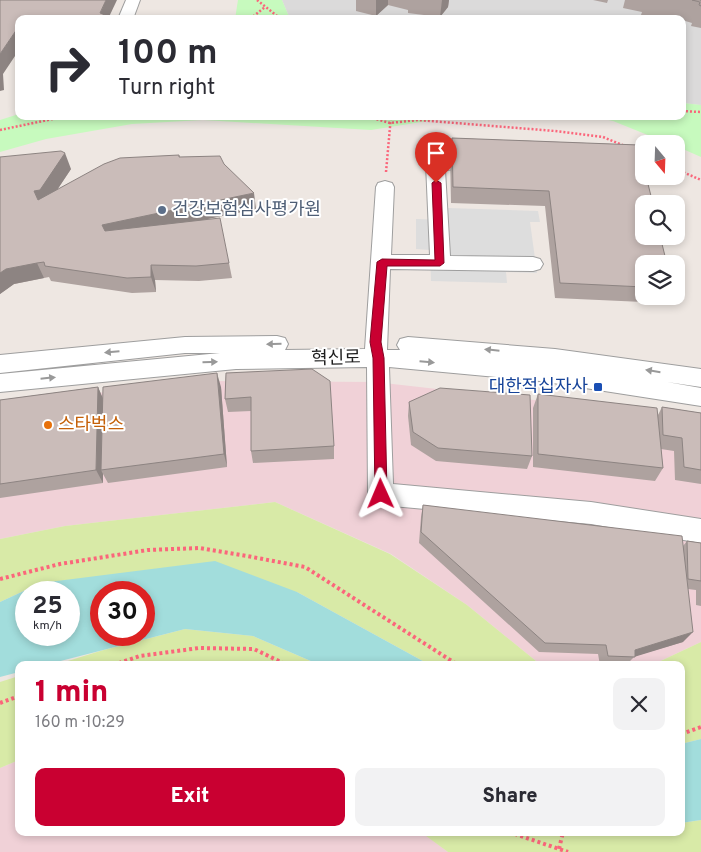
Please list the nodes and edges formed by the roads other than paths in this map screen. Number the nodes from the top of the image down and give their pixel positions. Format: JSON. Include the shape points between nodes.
{"nodes":[{"id":1,"x":133,"y":0,"type":"edge"},
{"id":2,"x":126,"y":15,"type":"edge"},
{"id":3,"x":451,"y":164,"type":"edge"},
{"id":4,"x":385,"y":187,"type":"road end"},
{"id":5,"x":382,"y":262,"type":"junction"},
{"id":6,"x":440,"y":263,"type":"junction"},
{"id":7,"x":533,"y":264,"type":"dead end"},
{"id":8,"x":377,"y":350,"type":"junction"},
{"id":9,"x":0,"y":364,"type":"edge"},
{"id":10,"x":701,"y":378,"type":"edge"},
{"id":11,"x":0,"y":382,"type":"edge"},
{"id":12,"x":701,"y":397,"type":"edge"},
{"id":13,"x":701,"y":531,"type":"edge"}],
"edges":[{"from":1,"to":2,"type":"street"},
{"from":3,"to":6,"type":"street","via":[[435,164]]},
{"from":4,"to":5,"type":"street"},
{"from":5,"to":6,"type":"street"},
{"from":5,"to":8,"type":"street"},
{"from":6,"to":7,"type":"street"},
{"from":8,"to":9,"type":"street","name":"혁신로","one_way":true,"via":[[185,345]]},
{"from":10,"to":8,"type":"street","name":"혁신로","one_way":true,"via":[[487,350]]},
{"from":11,"to":8,"type":"street","name":"혁신로","one_way":true,"via":[[189,362]]},
{"from":8,"to":12,"type":"street","name":"혁신로","one_way":true,"via":[[600,379]]},
{"from":8,"to":13,"type":"street","via":[[381,494],[591,513]]}]}
